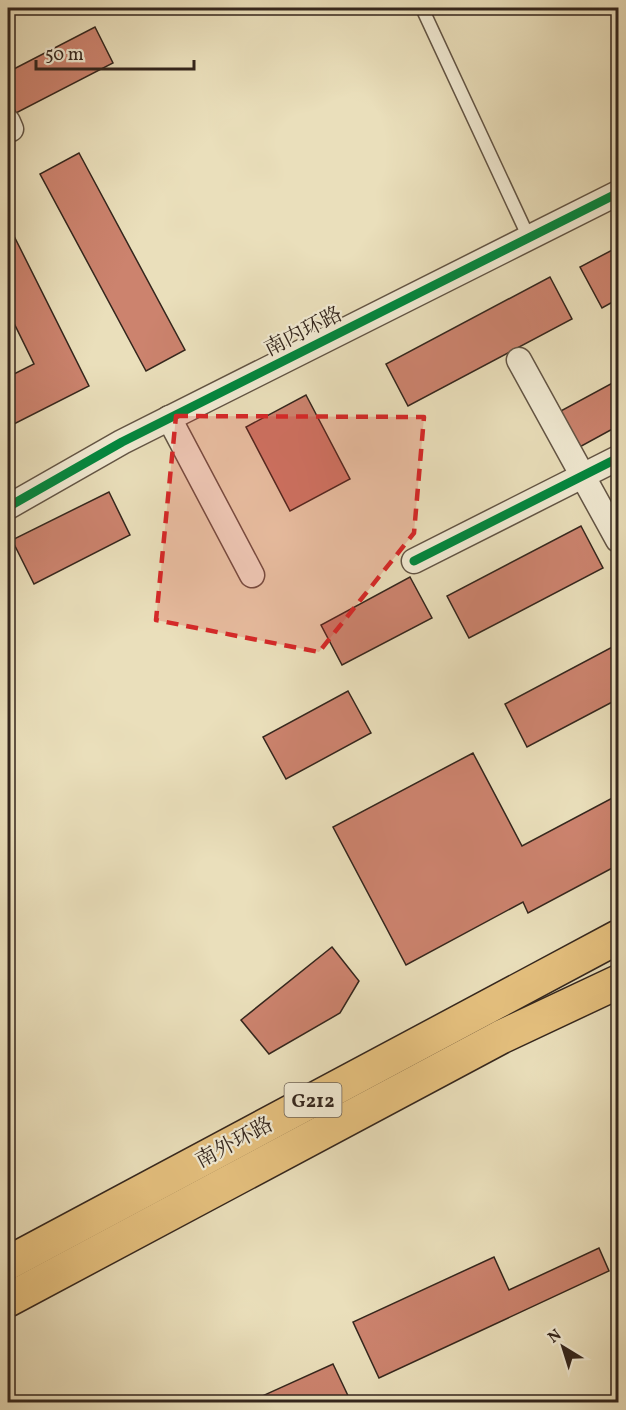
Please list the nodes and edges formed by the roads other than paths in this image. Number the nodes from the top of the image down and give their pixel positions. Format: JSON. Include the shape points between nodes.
{"nodes":[{"id":1,"x":422,"y":8,"type":"edge"},
{"id":2,"x":618,"y":194,"type":"edge"},
{"id":3,"x":529,"y":238,"type":"junction"},
{"id":4,"x":519,"y":360,"type":"dead end"},
{"id":5,"x":169,"y":418,"type":"junction"},
{"id":6,"x":618,"y":458,"type":"edge"},
{"id":7,"x":584,"y":476,"type":"junction"},
{"id":8,"x":8,"y":507,"type":"edge"},
{"id":9,"x":618,"y":540,"type":"edge"},
{"id":10,"x":414,"y":561,"type":"dead end"},
{"id":11,"x":252,"y":575,"type":"dead end"},
{"id":12,"x":618,"y":937,"type":"edge"},
{"id":13,"x":618,"y":982,"type":"edge"},
{"id":14,"x":8,"y":1263,"type":"edge"},
{"id":15,"x":8,"y":1300,"type":"edge"}],
"edges":[{"from":1,"to":3,"type":"lane"},
{"from":2,"to":3,"type":"street","name":"南内环路"},
{"from":3,"to":5,"type":"street","name":"南内环路"},
{"from":4,"to":7,"type":"street"},
{"from":5,"to":8,"type":"street","name":"南内环路"},
{"from":5,"to":11,"type":"street"},
{"from":6,"to":7,"type":"street"},
{"from":7,"to":9,"type":"street"},
{"from":7,"to":10,"type":"street"},
{"from":12,"to":14,"type":"highway","name":"南外环路","number":"G212"},
{"from":13,"to":15,"type":"highway","name":"南外环路","number":"G212","via":[[501,1037]]}]}
